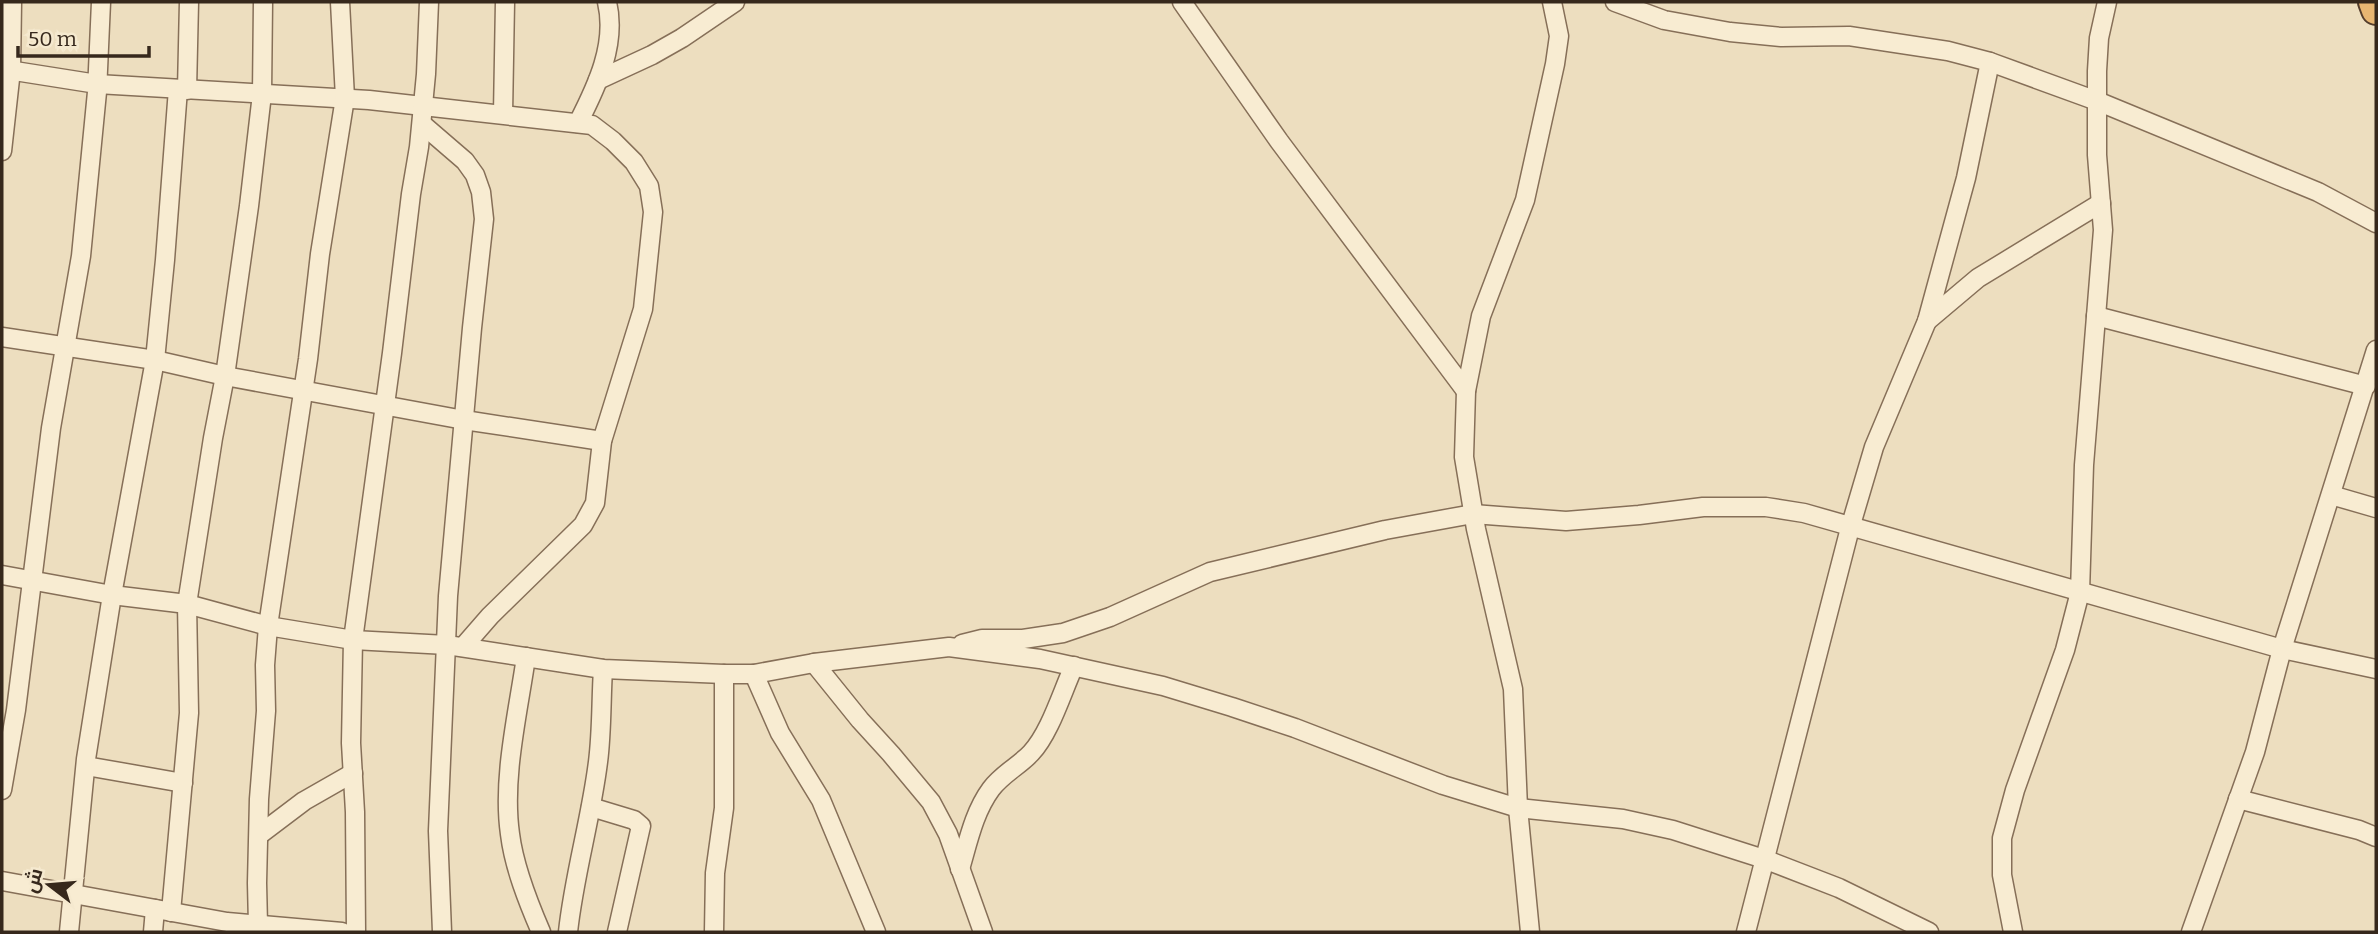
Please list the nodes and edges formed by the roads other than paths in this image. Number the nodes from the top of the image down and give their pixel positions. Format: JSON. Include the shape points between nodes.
{"nodes":[{"id":1,"x":12,"y":2,"type":"edge"},
{"id":2,"x":101,"y":2,"type":"edge"},
{"id":3,"x":189,"y":2,"type":"edge"},
{"id":4,"x":263,"y":2,"type":"edge"},
{"id":5,"x":340,"y":2,"type":"edge"},
{"id":6,"x":429,"y":2,"type":"edge"},
{"id":7,"x":505,"y":2,"type":"edge"},
{"id":8,"x":607,"y":2,"type":"edge"},
{"id":9,"x":735,"y":2,"type":"edge"},
{"id":10,"x":1182,"y":2,"type":"edge"},
{"id":11,"x":1552,"y":2,"type":"edge"},
{"id":12,"x":1615,"y":2,"type":"edge"},
{"id":13,"x":2108,"y":2,"type":"edge"},
{"id":14,"x":2373,"y":2,"type":"edge"},
{"id":15,"x":2376,"y":10,"type":"edge"},
{"id":16,"x":1990,"y":62,"type":"junction"},
{"id":17,"x":6,"y":69,"type":"edge"},
{"id":18,"x":598,"y":80,"type":"junction"},
{"id":19,"x":97,"y":84,"type":"junction"},
{"id":20,"x":182,"y":90,"type":"junction"},
{"id":21,"x":262,"y":94,"type":"junction"},
{"id":22,"x":345,"y":98,"type":"junction"},
{"id":23,"x":2097,"y":101,"type":"junction"},
{"id":24,"x":424,"y":105,"type":"junction"},
{"id":25,"x":503,"y":114,"type":"junction"},
{"id":26,"x":578,"y":123,"type":"junction"},
{"id":27,"x":422,"y":124,"type":"junction"},
{"id":28,"x":2,"y":151,"type":"edge"},
{"id":29,"x":2101,"y":203,"type":"junction"},
{"id":30,"x":2376,"y":223,"type":"edge"},
{"id":31,"x":2096,"y":316,"type":"junction"},
{"id":32,"x":1927,"y":321,"type":"junction"},
{"id":33,"x":2,"y":337,"type":"edge"},
{"id":34,"x":65,"y":348,"type":"junction"},
{"id":35,"x":2376,"y":350,"type":"edge"},
{"id":36,"x":155,"y":360,"type":"junction"},
{"id":37,"x":226,"y":376,"type":"junction"},
{"id":38,"x":2366,"y":386,"type":"junction"},
{"id":39,"x":303,"y":390,"type":"junction"},
{"id":40,"x":1466,"y":391,"type":"junction"},
{"id":41,"x":384,"y":406,"type":"junction"},
{"id":42,"x":464,"y":420,"type":"junction"},
{"id":43,"x":603,"y":441,"type":"junction"},
{"id":44,"x":2331,"y":495,"type":"junction"},
{"id":45,"x":2376,"y":508,"type":"edge"},
{"id":46,"x":1473,"y":514,"type":"junction"},
{"id":47,"x":1850,"y":528,"type":"junction"},
{"id":48,"x":2,"y":575,"type":"edge"},
{"id":49,"x":31,"y":582,"type":"junction"},
{"id":50,"x":2080,"y":592,"type":"junction"},
{"id":51,"x":112,"y":595,"type":"junction"},
{"id":52,"x":187,"y":604,"type":"junction"},
{"id":53,"x":268,"y":626,"type":"junction"},
{"id":54,"x":353,"y":640,"type":"junction"},
{"id":55,"x":455,"y":646,"type":"junction"},
{"id":56,"x":949,"y":647,"type":"junction"},
{"id":57,"x":2282,"y":649,"type":"junction"},
{"id":58,"x":526,"y":656,"type":"junction"},
{"id":59,"x":814,"y":663,"type":"junction"},
{"id":60,"x":1074,"y":666,"type":"junction"},
{"id":61,"x":2376,"y":668,"type":"edge"},
{"id":62,"x":603,"y":669,"type":"junction"},
{"id":63,"x":724,"y":674,"type":"junction"},
{"id":64,"x":754,"y":674,"type":"junction"},
{"id":65,"x":86,"y":766,"type":"junction"},
{"id":66,"x":353,"y":773,"type":"junction"},
{"id":67,"x":183,"y":783,"type":"junction"},
{"id":68,"x":2,"y":790,"type":"edge"},
{"id":69,"x":2238,"y":799,"type":"junction"},
{"id":70,"x":591,"y":807,"type":"junction"},
{"id":71,"x":1518,"y":808,"type":"junction"},
{"id":72,"x":259,"y":835,"type":"junction"},
{"id":73,"x":2376,"y":837,"type":"edge"},
{"id":74,"x":1764,"y":859,"type":"junction"},
{"id":75,"x":960,"y":869,"type":"junction"},
{"id":76,"x":2,"y":881,"type":"edge"},
{"id":77,"x":73,"y":895,"type":"junction"},
{"id":78,"x":163,"y":911,"type":"junction"},
{"id":79,"x":258,"y":925,"type":"junction"},
{"id":80,"x":227,"y":927,"type":"edge"},
{"id":81,"x":316,"y":931,"type":"edge"},
{"id":82,"x":69,"y":932,"type":"edge"},
{"id":83,"x":153,"y":932,"type":"edge"},
{"id":84,"x":342,"y":932,"type":"edge"},
{"id":85,"x":356,"y":932,"type":"edge"},
{"id":86,"x":442,"y":932,"type":"edge"},
{"id":87,"x":541,"y":932,"type":"edge"},
{"id":88,"x":568,"y":932,"type":"edge"},
{"id":89,"x":617,"y":932,"type":"edge"},
{"id":90,"x":713,"y":932,"type":"edge"},
{"id":91,"x":876,"y":932,"type":"edge"},
{"id":92,"x":983,"y":932,"type":"edge"},
{"id":93,"x":1530,"y":932,"type":"edge"},
{"id":94,"x":1745,"y":932,"type":"edge"},
{"id":95,"x":1929,"y":932,"type":"edge"},
{"id":96,"x":2013,"y":932,"type":"edge"},
{"id":97,"x":2191,"y":932,"type":"edge"}],
"edges":[{"from":1,"to":17,"type":"street"},
{"from":2,"to":19,"type":"street"},
{"from":3,"to":20,"type":"street"},
{"from":4,"to":21,"type":"street"},
{"from":5,"to":22,"type":"street"},
{"from":6,"to":24,"type":"street"},
{"from":7,"to":25,"type":"street"},
{"from":8,"to":18,"type":"street","via":[[610,29]]},
{"from":9,"to":18,"type":"street","via":[[682,38]]},
{"from":10,"to":40,"type":"street","via":[[1279,141]]},
{"from":11,"to":40,"type":"street","via":[[1559,36],[1525,200],[1481,316]]},
{"from":12,"to":16,"type":"street","via":[[1664,20],[1730,33],[1849,36]]},
{"from":13,"to":23,"type":"street","via":[[2099,38]]},
{"from":14,"to":15,"type":"highway"},
{"from":16,"to":23,"type":"street"},
{"from":16,"to":32,"type":"street","via":[[1966,178]]},
{"from":17,"to":19,"type":"street"},
{"from":17,"to":28,"type":"street"},
{"from":18,"to":26,"type":"street"},
{"from":19,"to":20,"type":"street"},
{"from":19,"to":34,"type":"street","via":[[81,256]]},
{"from":20,"to":21,"type":"street"},
{"from":20,"to":36,"type":"street"},
{"from":21,"to":22,"type":"street"},
{"from":21,"to":37,"type":"street"},
{"from":22,"to":24,"type":"street"},
{"from":22,"to":39,"type":"street"},
{"from":23,"to":29,"type":"street"},
{"from":23,"to":30,"type":"street","via":[[2318,192]]},
{"from":24,"to":25,"type":"street"},
{"from":24,"to":27,"type":"street"},
{"from":25,"to":26,"type":"street"},
{"from":26,"to":43,"type":"street","via":[[592,125],[634,162],[649,186],[653,212],[643,309]]},
{"from":27,"to":41,"type":"street"},
{"from":27,"to":42,"type":"street","via":[[465,161],[481,192],[484,219]]},
{"from":29,"to":31,"type":"street"},
{"from":29,"to":32,"type":"street","via":[[1978,278]]},
{"from":31,"to":38,"type":"street"},
{"from":31,"to":50,"type":"street"},
{"from":32,"to":47,"type":"street","via":[[1874,447]]},
{"from":33,"to":34,"type":"street"},
{"from":34,"to":36,"type":"street"},
{"from":34,"to":49,"type":"street"},
{"from":35,"to":38,"type":"street"},
{"from":36,"to":37,"type":"street"},
{"from":36,"to":51,"type":"street"},
{"from":37,"to":39,"type":"street"},
{"from":37,"to":52,"type":"street"},
{"from":38,"to":44,"type":"street"},
{"from":39,"to":41,"type":"street"},
{"from":39,"to":53,"type":"street"},
{"from":40,"to":46,"type":"street","via":[[1464,457]]},
{"from":41,"to":42,"type":"street"},
{"from":41,"to":54,"type":"street"},
{"from":42,"to":43,"type":"street"},
{"from":42,"to":55,"type":"street","via":[[450,559]]},
{"from":43,"to":55,"type":"street","via":[[595,503],[583,526]]},
{"from":44,"to":45,"type":"street"},
{"from":44,"to":57,"type":"street"},
{"from":46,"to":47,"type":"street","via":[[1566,521],[1703,507],[1766,507]]},
{"from":46,"to":56,"type":"street","via":[[1210,572],[1063,633],[982,639]]},
{"from":46,"to":71,"type":"street","via":[[1513,690]]},
{"from":47,"to":50,"type":"street"},
{"from":47,"to":74,"type":"street"},
{"from":48,"to":49,"type":"street"},
{"from":49,"to":51,"type":"street"},
{"from":49,"to":68,"type":"street"},
{"from":50,"to":57,"type":"street"},
{"from":50,"to":96,"type":"street","via":[[2002,838],[2001,875]]},
{"from":51,"to":52,"type":"street"},
{"from":51,"to":65,"type":"street"},
{"from":52,"to":53,"type":"street"},
{"from":52,"to":67,"type":"street","via":[[189,713]]},
{"from":53,"to":54,"type":"street"},
{"from":53,"to":72,"type":"street"},
{"from":54,"to":55,"type":"street"},
{"from":54,"to":66,"type":"street"},
{"from":55,"to":58,"type":"street"},
{"from":55,"to":86,"type":"street","via":[[438,831]]},
{"from":56,"to":59,"type":"street"},
{"from":56,"to":60,"type":"street"},
{"from":57,"to":61,"type":"street"},
{"from":57,"to":69,"type":"street"},
{"from":58,"to":62,"type":"street"},
{"from":58,"to":87,"type":"street","via":[[508,788],[509,831]]},
{"from":59,"to":64,"type":"street"},
{"from":59,"to":75,"type":"street","via":[[931,802]]},
{"from":60,"to":71,"type":"street","via":[[1232,707]]},
{"from":60,"to":75,"type":"street","via":[[1043,736],[1031,753],[991,788],[979,808]]},
{"from":62,"to":63,"type":"street"},
{"from":62,"to":70,"type":"street","via":[[599,760]]},
{"from":63,"to":64,"type":"street"},
{"from":63,"to":90,"type":"street","via":[[724,808]]},
{"from":64,"to":91,"type":"street","via":[[780,733],[821,800]]},
{"from":65,"to":67,"type":"street"},
{"from":65,"to":77,"type":"street"},
{"from":66,"to":72,"type":"street","via":[[304,801]]},
{"from":66,"to":85,"type":"street"},
{"from":67,"to":78,"type":"street"},
{"from":69,"to":73,"type":"street"},
{"from":69,"to":97,"type":"street"},
{"from":70,"to":88,"type":"street"},
{"from":70,"to":89,"type":"street","via":[[641,826]]},
{"from":71,"to":74,"type":"street","via":[[1623,819]]},
{"from":71,"to":93,"type":"street"},
{"from":72,"to":79,"type":"street"},
{"from":74,"to":94,"type":"street"},
{"from":74,"to":95,"type":"street","via":[[1839,888]]},
{"from":75,"to":92,"type":"street"},
{"from":76,"to":77,"type":"street"},
{"from":77,"to":78,"type":"street"},
{"from":77,"to":82,"type":"street"},
{"from":78,"to":80,"type":"street"},
{"from":78,"to":83,"type":"street"},
{"from":79,"to":80,"type":"street"},
{"from":79,"to":81,"type":"street"},
{"from":81,"to":84,"type":"street"}]}
